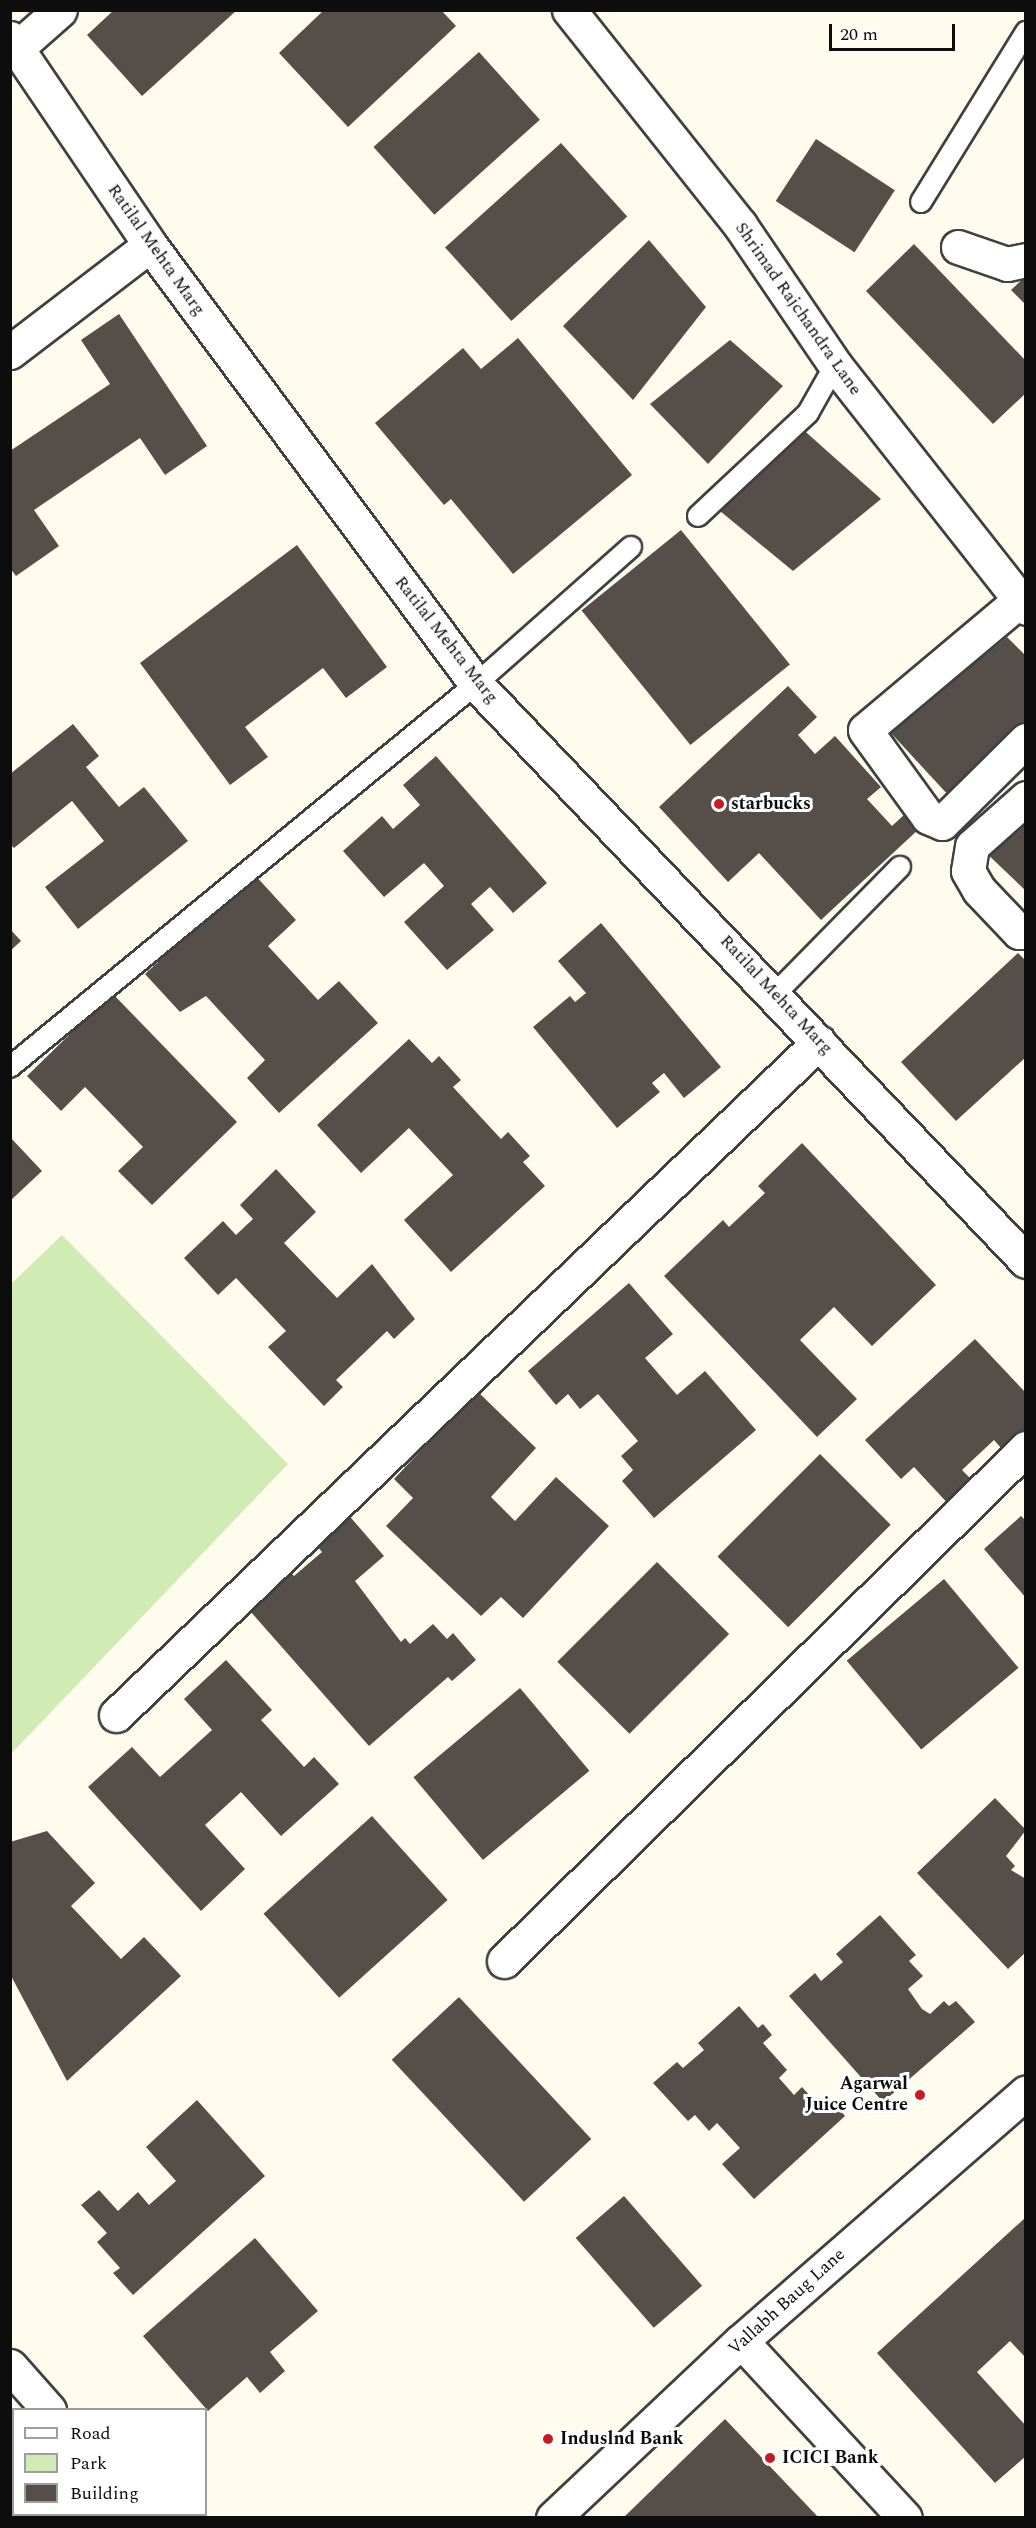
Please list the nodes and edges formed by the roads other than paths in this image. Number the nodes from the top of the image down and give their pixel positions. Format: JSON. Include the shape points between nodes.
{"nodes":[{"id":1,"x":60,"y":10,"type":"edge"},
{"id":2,"x":569,"y":10,"type":"edge"},
{"id":3,"x":1026,"y":32,"type":"edge"},
{"id":4,"x":14,"y":43,"type":"edge"},
{"id":5,"x":921,"y":202,"type":"dead end"},
{"id":6,"x":150,"y":245,"type":"junction"},
{"id":7,"x":958,"y":247,"type":"dead end"},
{"id":8,"x":1026,"y":260,"type":"edge"},
{"id":9,"x":10,"y":352,"type":"edge"},
{"id":10,"x":835,"y":365,"type":"junction"},
{"id":11,"x":699,"y":516,"type":"dead end"},
{"id":12,"x":631,"y":547,"type":"dead end"},
{"id":13,"x":1023,"y":604,"type":"edge"},
{"id":14,"x":476,"y":684,"type":"junction"},
{"id":15,"x":1026,"y":740,"type":"edge"},
{"id":16,"x":1026,"y":798,"type":"edge"},
{"id":17,"x":900,"y":867,"type":"dead end"},
{"id":18,"x":1026,"y":932,"type":"edge"},
{"id":19,"x":776,"y":993,"type":"junction"},
{"id":20,"x":819,"y":1042,"type":"junction"},
{"id":21,"x":10,"y":1067,"type":"edge"},
{"id":22,"x":1026,"y":1261,"type":"edge"},
{"id":23,"x":1026,"y":1448,"type":"edge"},
{"id":24,"x":116,"y":1715,"type":"dead end"},
{"id":25,"x":504,"y":1961,"type":"dead end"},
{"id":26,"x":1026,"y":2092,"type":"edge"},
{"id":27,"x":741,"y":2341,"type":"junction"},
{"id":28,"x":10,"y":2366,"type":"edge"},
{"id":29,"x":48,"y":2408,"type":"edge"},
{"id":30,"x":553,"y":2517,"type":"edge"},
{"id":31,"x":905,"y":2517,"type":"edge"}],
"edges":[{"from":1,"to":4,"type":"street"},
{"from":2,"to":10,"type":"street","name":"Shrimad Rajchandra Lane","via":[[740,225]]},
{"from":3,"to":5,"type":"lane"},
{"from":4,"to":6,"type":"street","name":"Ratilal Mehta Marg"},
{"from":6,"to":9,"type":"street"},
{"from":6,"to":14,"type":"street","name":"Ratilal Mehta Marg"},
{"from":7,"to":8,"type":"street","via":[[1007,264]]},
{"from":10,"to":11,"type":"lane","via":[[808,413]]},
{"from":10,"to":13,"type":"street","name":"Shrimad Rajchandra Lane"},
{"from":12,"to":14,"type":"lane"},
{"from":13,"to":15,"type":"street","via":[[864,730],[928,817],[942,823]]},
{"from":14,"to":19,"type":"street","name":"Ratilal Mehta Marg"},
{"from":14,"to":21,"type":"lane"},
{"from":16,"to":18,"type":"street","via":[[972,846],[968,872],[979,890],[1019,932]]},
{"from":17,"to":19,"type":"lane"},
{"from":19,"to":20,"type":"street","name":"Ratilal Mehta Marg"},
{"from":20,"to":22,"type":"street","name":"Ratilal Mehta Marg"},
{"from":20,"to":24,"type":"street"},
{"from":23,"to":25,"type":"street"},
{"from":26,"to":27,"type":"street","name":"Vallabh Baug Lane"},
{"from":27,"to":30,"type":"street","name":"Vallabh Baug Lane"},
{"from":27,"to":31,"type":"street"},
{"from":28,"to":29,"type":"street"}]}
